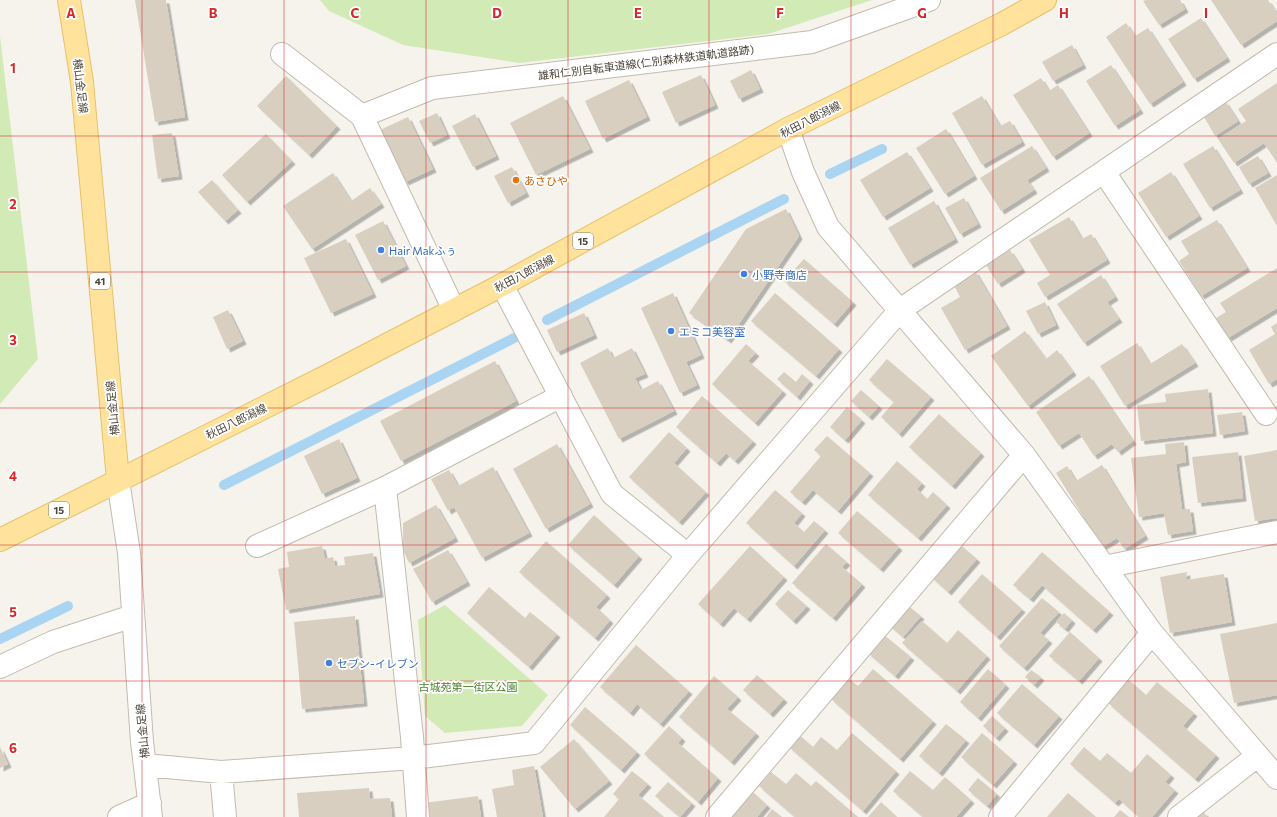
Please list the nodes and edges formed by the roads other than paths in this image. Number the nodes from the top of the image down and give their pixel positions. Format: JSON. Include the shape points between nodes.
{"nodes":[{"id":1,"x":69,"y":0,"type":"edge"},
{"id":2,"x":929,"y":0,"type":"edge"},
{"id":3,"x":1046,"y":0,"type":"edge"},
{"id":4,"x":282,"y":54,"type":"dead end"},
{"id":5,"x":1277,"y":54,"type":"edge"},
{"id":6,"x":362,"y":116,"type":"junction"},
{"id":7,"x":788,"y":129,"type":"junction"},
{"id":8,"x":1104,"y":172,"type":"junction"},
{"id":9,"x":502,"y":285,"type":"junction"},
{"id":10,"x":454,"y":310,"type":"junction"},
{"id":11,"x":900,"y":310,"type":"junction"},
{"id":12,"x":561,"y":396,"type":"junction"},
{"id":13,"x":1266,"y":414,"type":"dead end"},
{"id":14,"x":1024,"y":455,"type":"junction"},
{"id":15,"x":118,"y":480,"type":"junction"},
{"id":16,"x":385,"y":488,"type":"junction"},
{"id":17,"x":1277,"y":532,"type":"edge"},
{"id":18,"x":0,"y":540,"type":"edge"},
{"id":19,"x":256,"y":546,"type":"dead end"},
{"id":20,"x":688,"y":556,"type":"junction"},
{"id":21,"x":1104,"y":566,"type":"junction"},
{"id":22,"x":133,"y":616,"type":"junction"},
{"id":23,"x":1152,"y":633,"type":"junction"},
{"id":24,"x":0,"y":667,"type":"edge"},
{"id":25,"x":1257,"y":756,"type":"junction"},
{"id":26,"x":413,"y":758,"type":"junction"},
{"id":27,"x":145,"y":765,"type":"junction"},
{"id":28,"x":222,"y":772,"type":"junction"},
{"id":29,"x":1277,"y":778,"type":"edge"},
{"id":30,"x":150,"y":810,"type":"edge"},
{"id":31,"x":119,"y":817,"type":"edge"},
{"id":32,"x":225,"y":817,"type":"edge"},
{"id":33,"x":418,"y":817,"type":"edge"},
{"id":34,"x":717,"y":817,"type":"edge"},
{"id":35,"x":1000,"y":817,"type":"edge"},
{"id":36,"x":1179,"y":817,"type":"edge"}],
"edges":[{"from":1,"to":15,"type":"main road","name":"横山金足線","number":"41","via":[[82,82]]},
{"from":2,"to":6,"type":"street","name":"雄和仁別自転車道線(仁別森林鉄道軌道路跡)","via":[[812,42],[432,88]]},
{"from":3,"to":7,"type":"main road","name":"秋田八郎潟線","number":"15"},
{"from":4,"to":6,"type":"street"},
{"from":5,"to":8,"type":"street"},
{"from":6,"to":10,"type":"street"},
{"from":7,"to":9,"type":"main road","name":"秋田八郎潟線","number":"15"},
{"from":7,"to":11,"type":"street","via":[[803,172],[828,227]]},
{"from":8,"to":11,"type":"street"},
{"from":8,"to":13,"type":"street"},
{"from":9,"to":10,"type":"main road","name":"秋田八郎潟線","number":"15"},
{"from":9,"to":12,"type":"street"},
{"from":10,"to":15,"type":"main road","name":"秋田八郎潟線","number":"15","via":[[325,378]]},
{"from":11,"to":14,"type":"street"},
{"from":11,"to":20,"type":"street"},
{"from":12,"to":16,"type":"street"},
{"from":12,"to":20,"type":"street","via":[[612,494]]},
{"from":14,"to":21,"type":"street"},
{"from":14,"to":34,"type":"street"},
{"from":15,"to":18,"type":"main road","name":"秋田八郎潟線","number":"15"},
{"from":15,"to":22,"type":"street","name":"横山金足線","via":[[129,553]]},
{"from":16,"to":19,"type":"street"},
{"from":16,"to":26,"type":"street"},
{"from":17,"to":21,"type":"street"},
{"from":20,"to":26,"type":"street","via":[[534,743]]},
{"from":21,"to":23,"type":"street"},
{"from":22,"to":24,"type":"street","via":[[53,642]]},
{"from":22,"to":27,"type":"street","name":"横山金足線"},
{"from":23,"to":25,"type":"street"},
{"from":23,"to":35,"type":"street"},
{"from":25,"to":29,"type":"street"},
{"from":25,"to":36,"type":"street"},
{"from":26,"to":28,"type":"street"},
{"from":26,"to":33,"type":"street"},
{"from":27,"to":28,"type":"street"},
{"from":27,"to":30,"type":"street","name":"横山金足線"},
{"from":28,"to":32,"type":"street"},
{"from":30,"to":31,"type":"street"}]}
